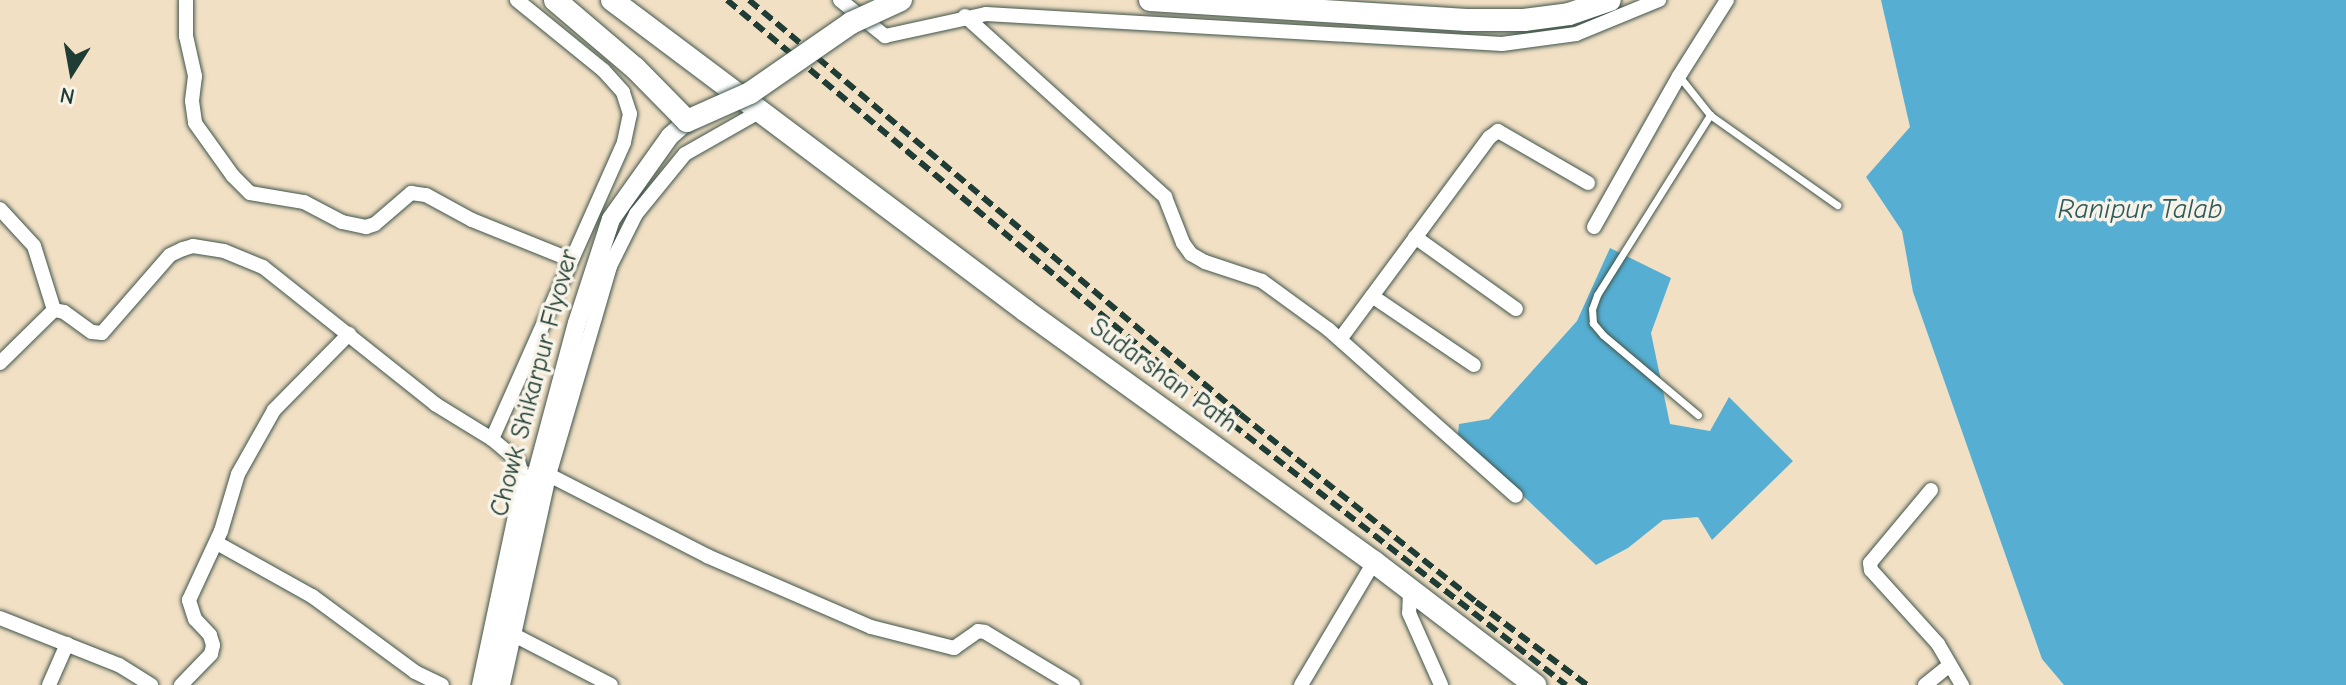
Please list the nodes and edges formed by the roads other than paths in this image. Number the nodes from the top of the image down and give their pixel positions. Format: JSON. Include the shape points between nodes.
{"nodes":[{"id":1,"x":186,"y":0,"type":"edge"},
{"id":2,"x":517,"y":0,"type":"edge"},
{"id":3,"x":555,"y":0,"type":"edge"},
{"id":4,"x":612,"y":0,"type":"edge"},
{"id":5,"x":840,"y":0,"type":"edge"},
{"id":6,"x":901,"y":0,"type":"edge"},
{"id":7,"x":1150,"y":0,"type":"edge"},
{"id":8,"x":1610,"y":0,"type":"edge"},
{"id":9,"x":1659,"y":0,"type":"edge"},
{"id":10,"x":1727,"y":0,"type":"edge"},
{"id":11,"x":965,"y":16,"type":"junction"},
{"id":12,"x":1679,"y":76,"type":"junction"},
{"id":13,"x":759,"y":112,"type":"junction"},
{"id":14,"x":1710,"y":115,"type":"junction"},
{"id":15,"x":687,"y":121,"type":"junction"},
{"id":16,"x":1588,"y":183,"type":"dead end"},
{"id":17,"x":1837,"y":205,"type":"dead end"},
{"id":18,"x":0,"y":209,"type":"edge"},
{"id":19,"x":1594,"y":227,"type":"dead end"},
{"id":20,"x":1415,"y":237,"type":"junction"},
{"id":21,"x":571,"y":260,"type":"junction"},
{"id":22,"x":1372,"y":296,"type":"junction"},
{"id":23,"x":1516,"y":309,"type":"dead end"},
{"id":24,"x":54,"y":310,"type":"junction"},
{"id":25,"x":349,"y":334,"type":"junction"},
{"id":26,"x":1341,"y":338,"type":"junction"},
{"id":27,"x":0,"y":363,"type":"edge"},
{"id":28,"x":1474,"y":365,"type":"dead end"},
{"id":29,"x":1698,"y":415,"type":"dead end"},
{"id":30,"x":492,"y":439,"type":"junction"},
{"id":31,"x":549,"y":475,"type":"junction"},
{"id":32,"x":1931,"y":490,"type":"dead end"},
{"id":33,"x":1516,"y":496,"type":"dead end"},
{"id":34,"x":217,"y":543,"type":"junction"},
{"id":35,"x":1374,"y":562,"type":"junction"},
{"id":36,"x":1410,"y":590,"type":"junction"},
{"id":37,"x":0,"y":618,"type":"edge"},
{"id":38,"x":514,"y":635,"type":"junction"},
{"id":39,"x":67,"y":644,"type":"junction"},
{"id":40,"x":1950,"y":665,"type":"junction"},
{"id":41,"x":49,"y":685,"type":"edge"},
{"id":42,"x":151,"y":685,"type":"edge"},
{"id":43,"x":181,"y":685,"type":"edge"},
{"id":44,"x":442,"y":685,"type":"edge"},
{"id":45,"x":479,"y":685,"type":"edge"},
{"id":46,"x":490,"y":685,"type":"edge"},
{"id":47,"x":503,"y":685,"type":"edge"},
{"id":48,"x":611,"y":685,"type":"edge"},
{"id":49,"x":1073,"y":685,"type":"edge"},
{"id":50,"x":1301,"y":685,"type":"edge"},
{"id":51,"x":1441,"y":685,"type":"edge"},
{"id":52,"x":1535,"y":685,"type":"edge"},
{"id":53,"x":1925,"y":685,"type":"edge"},
{"id":54,"x":1962,"y":685,"type":"edge"}],
"edges":[{"from":1,"to":21,"type":"street","via":[[195,123],[250,193],[304,202],[342,222],[366,227],[411,193],[426,195]]},
{"from":2,"to":21,"type":"street","via":[[603,70],[623,92],[630,114],[624,142]]},
{"from":3,"to":15,"type":"main road","bridge":true},
{"from":4,"to":13,"type":"main road","name":"Sudarshan Path"},
{"from":5,"to":11,"type":"street","via":[[885,36]]},
{"from":6,"to":15,"type":"main road","name":"Chowk Shikarpur Flyover","bridge":true,"via":[[851,23],[750,93]]},
{"from":7,"to":8,"type":"main road","via":[[1524,20],[1569,14]]},
{"from":9,"to":11,"type":"street","via":[[1576,34],[1502,44]]},
{"from":10,"to":12,"type":"street"},
{"from":11,"to":26,"type":"street","via":[[1165,197],[1191,254],[1262,281]]},
{"from":12,"to":14,"type":"lane"},
{"from":12,"to":19,"type":"street"},
{"from":13,"to":31,"type":"street","via":[[685,154],[636,214],[610,266]]},
{"from":13,"to":35,"type":"main road","name":"Sudarshan Path"},
{"from":14,"to":17,"type":"lane"},
{"from":14,"to":29,"type":"lane","via":[[1592,309],[1593,323],[1603,335]]},
{"from":15,"to":46,"type":"street","name":"Chowk Shikarpur Flyover","via":[[670,136],[611,219],[537,472]]},
{"from":16,"to":20,"type":"street","via":[[1498,131]]},
{"from":18,"to":24,"type":"street","via":[[34,246]]},
{"from":20,"to":22,"type":"street"},
{"from":20,"to":23,"type":"street"},
{"from":21,"to":30,"type":"street"},
{"from":22,"to":26,"type":"street"},
{"from":22,"to":28,"type":"street"},
{"from":24,"to":25,"type":"street","via":[[102,333],[170,255],[193,246],[224,251],[263,267]]},
{"from":24,"to":27,"type":"street"},
{"from":25,"to":30,"type":"street","via":[[435,404]]},
{"from":25,"to":34,"type":"street","via":[[293,388],[262,428],[238,474]]},
{"from":26,"to":33,"type":"street"},
{"from":30,"to":45,"type":"street","via":[[518,461],[523,478]]},
{"from":31,"to":38,"type":"street"},
{"from":31,"to":49,"type":"street","via":[[707,556],[859,623],[954,648],[978,631],[985,632]]},
{"from":32,"to":40,"type":"street","via":[[1870,563]]},
{"from":34,"to":43,"type":"street","via":[[189,600],[190,612],[210,635],[211,654]]},
{"from":34,"to":44,"type":"street","via":[[312,596],[404,664]]},
{"from":35,"to":36,"type":"main road","name":"Sudarshan Path"},
{"from":35,"to":50,"type":"street"},
{"from":36,"to":51,"type":"street","via":[[1409,613]]},
{"from":36,"to":52,"type":"main road","name":"Sudarshan Path"},
{"from":37,"to":39,"type":"street"},
{"from":38,"to":47,"type":"street"},
{"from":38,"to":48,"type":"street"},
{"from":39,"to":41,"type":"street"},
{"from":39,"to":42,"type":"street"},
{"from":40,"to":53,"type":"street"},
{"from":40,"to":54,"type":"street"}]}
